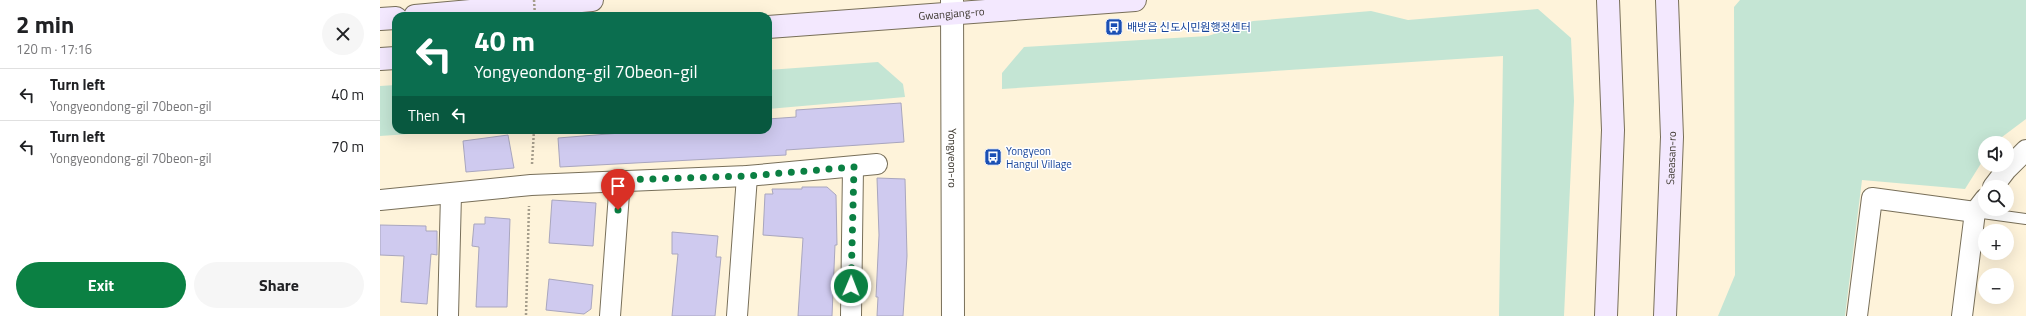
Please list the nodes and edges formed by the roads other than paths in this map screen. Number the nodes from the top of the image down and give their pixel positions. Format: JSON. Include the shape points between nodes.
{"nodes":[{"id":1,"x":592,"y":0,"type":"edge"},
{"id":2,"x":1135,"y":0,"type":"edge"},
{"id":3,"x":1608,"y":0,"type":"edge"},
{"id":4,"x":1667,"y":0,"type":"edge"},
{"id":5,"x":953,"y":6,"type":"edge"},
{"id":6,"x":459,"y":12,"type":"edge"},
{"id":7,"x":392,"y":18,"type":"edge"},
{"id":8,"x":380,"y":19,"type":"edge"},
{"id":9,"x":772,"y":27,"type":"edge"},
{"id":10,"x":392,"y":58,"type":"edge"},
{"id":11,"x":380,"y":59,"type":"edge"},
{"id":12,"x":2026,"y":150,"type":"edge"},
{"id":13,"x":877,"y":164,"type":"dead end"},
{"id":14,"x":854,"y":167,"type":"junction"},
{"id":15,"x":747,"y":176,"type":"junction"},
{"id":16,"x":620,"y":180,"type":"junction"},
{"id":17,"x":1998,"y":180,"type":"edge"},
{"id":18,"x":451,"y":194,"type":"junction"},
{"id":19,"x":380,"y":200,"type":"edge"},
{"id":20,"x":1978,"y":205,"type":"edge"},
{"id":21,"x":2014,"y":215,"type":"edge"},
{"id":22,"x":1978,"y":216,"type":"edge"},
{"id":23,"x":2026,"y":219,"type":"edge"},
{"id":24,"x":448,"y":316,"type":"edge"},
{"id":25,"x":610,"y":316,"type":"edge"},
{"id":26,"x":738,"y":316,"type":"edge"},
{"id":27,"x":851,"y":316,"type":"edge"},
{"id":28,"x":953,"y":316,"type":"edge"},
{"id":29,"x":1606,"y":316,"type":"edge"},
{"id":30,"x":1665,"y":316,"type":"edge"},
{"id":31,"x":1857,"y":316,"type":"edge"},
{"id":32,"x":1962,"y":316,"type":"edge"}],
"edges":[{"from":1,"to":6,"type":"main road"},
{"from":2,"to":5,"type":"main road","name":"Gwangjang-ro"},
{"from":3,"to":29,"type":"main road","via":[[1613,130]]},
{"from":4,"to":30,"type":"main road","name":"Saeasan-ro","via":[[1672,137]]},
{"from":5,"to":9,"type":"main road","name":"Gwangjang-ro"},
{"from":5,"to":28,"type":"street","name":"Yongyeon-ro"},
{"from":7,"to":8,"type":"main road"},
{"from":10,"to":11,"type":"main road"},
{"from":12,"to":17,"type":"street"},
{"from":13,"to":14,"type":"street"},
{"from":14,"to":15,"type":"street"},
{"from":14,"to":27,"type":"street"},
{"from":15,"to":16,"type":"street"},
{"from":15,"to":26,"type":"street"},
{"from":16,"to":18,"type":"street","via":[[531,185]]},
{"from":16,"to":25,"type":"street"},
{"from":18,"to":19,"type":"street"},
{"from":18,"to":24,"type":"street"},
{"from":20,"to":31,"type":"street","via":[[1872,198]]},
{"from":21,"to":23,"type":"lane"},
{"from":22,"to":32,"type":"street"}]}
